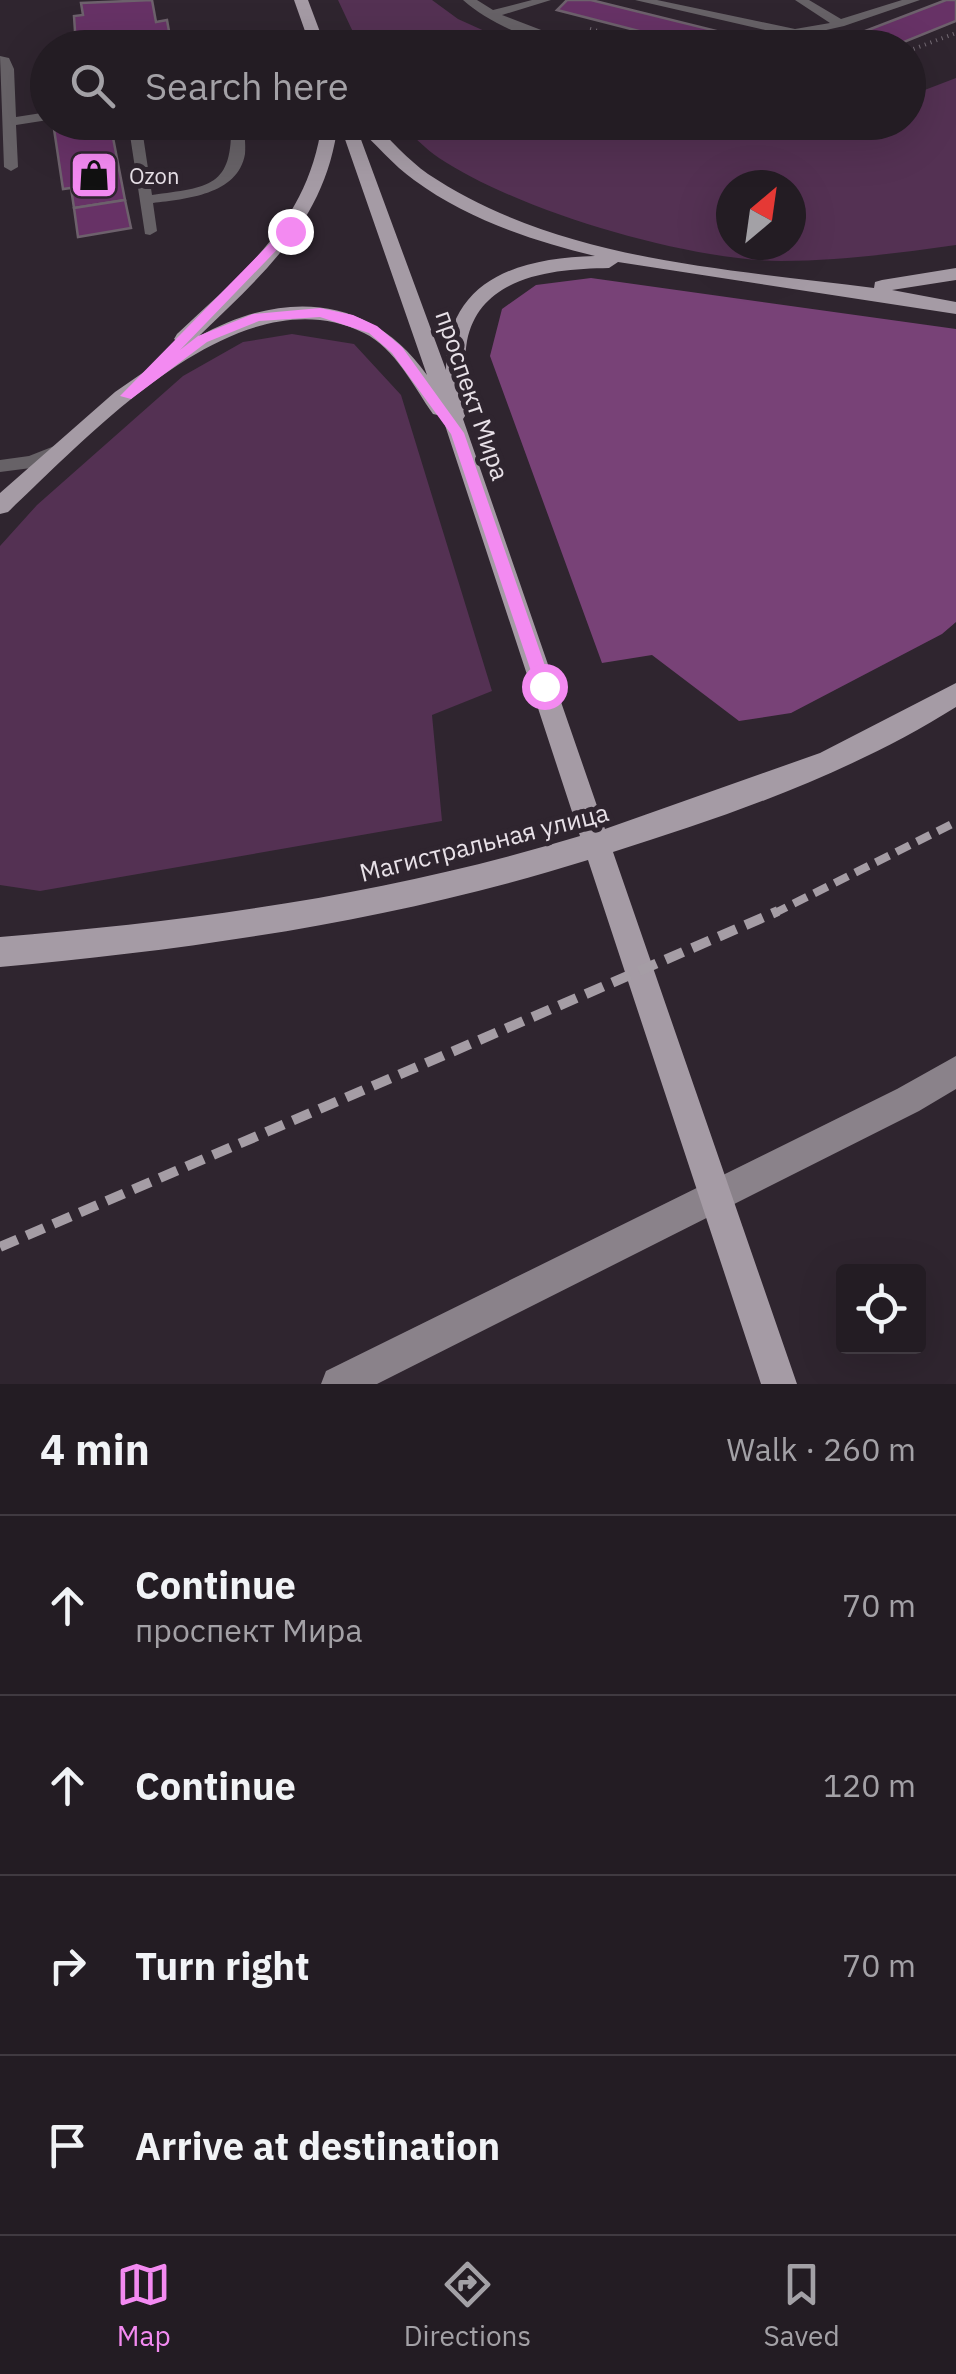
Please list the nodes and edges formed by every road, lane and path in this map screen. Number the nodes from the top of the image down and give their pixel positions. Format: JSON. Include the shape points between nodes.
{"nodes":[{"id":1,"x":301,"y":0,"type":"edge"},
{"id":2,"x":469,"y":0,"type":"edge"},
{"id":3,"x":545,"y":0,"type":"edge"},
{"id":4,"x":641,"y":0,"type":"edge"},
{"id":5,"x":800,"y":0,"type":"edge"},
{"id":6,"x":914,"y":0,"type":"edge"},
{"id":7,"x":890,"y":3,"type":"edge"},
{"id":8,"x":489,"y":15,"type":"junction"},
{"id":9,"x":840,"y":24,"type":"junction"},
{"id":10,"x":312,"y":30,"type":"edge"},
{"id":11,"x":526,"y":30,"type":"edge"},
{"id":12,"x":780,"y":30,"type":"edge"},
{"id":13,"x":809,"y":30,"type":"edge"},
{"id":14,"x":956,"y":34,"type":"edge"},
{"id":15,"x":926,"y":45,"type":"edge"},
{"id":16,"x":0,"y":60,"type":"edge"},
{"id":17,"x":30,"y":119,"type":"edge"},
{"id":18,"x":9,"y":122,"type":"junction"},
{"id":19,"x":137,"y":140,"type":"edge"},
{"id":20,"x":238,"y":140,"type":"edge"},
{"id":21,"x":329,"y":140,"type":"edge"},
{"id":22,"x":353,"y":140,"type":"edge"},
{"id":23,"x":380,"y":140,"type":"edge"},
{"id":24,"x":5,"y":152,"type":"edge"},
{"id":25,"x":11,"y":168,"type":"dead end"},
{"id":26,"x":145,"y":200,"type":"junction"},
{"id":27,"x":150,"y":231,"type":"dead end"},
{"id":28,"x":679,"y":268,"type":"junction"},
{"id":29,"x":956,"y":274,"type":"edge"},
{"id":30,"x":837,"y":288,"type":"junction"},
{"id":31,"x":956,"y":308,"type":"edge"},
{"id":32,"x":126,"y":396,"type":"junction"},
{"id":33,"x":458,"y":433,"type":"junction"},
{"id":34,"x":68,"y":446,"type":"junction"},
{"id":35,"x":0,"y":470,"type":"edge"},
{"id":36,"x":0,"y":505,"type":"edge"},
{"id":37,"x":956,"y":694,"type":"edge"},
{"id":38,"x":0,"y":932,"type":"edge"},
{"id":39,"x":68,"y":946,"type":"junction"},
{"id":40,"x":0,"y":952,"type":"edge"},
{"id":41,"x":956,"y":1072,"type":"edge"},
{"id":42,"x":956,"y":1086,"type":"edge"},
{"id":43,"x":908,"y":1100,"type":"junction"},
{"id":44,"x":432,"y":1340,"type":"junction"},
{"id":45,"x":339,"y":1384,"type":"edge"},
{"id":46,"x":381,"y":1384,"type":"edge"},
{"id":47,"x":779,"y":1384,"type":"edge"}],
"edges":[{"from":1,"to":10,"type":"main road"},
{"from":2,"to":8,"type":"lane"},
{"from":3,"to":8,"type":"lane"},
{"from":4,"to":12,"type":"lane"},
{"from":5,"to":9,"type":"lane"},
{"from":6,"to":7,"type":"lane"},
{"from":7,"to":9,"type":"lane"},
{"from":8,"to":11,"type":"lane"},
{"from":9,"to":13,"type":"lane"},
{"from":14,"to":15,"type":"path"},
{"from":16,"to":18,"type":"lane","via":[[8,68]]},
{"from":17,"to":18,"type":"lane"},
{"from":18,"to":24,"type":"lane"},
{"from":19,"to":26,"type":"lane"},
{"from":20,"to":26,"type":"lane","via":[[231,172],[199,191]]},
{"from":21,"to":32,"type":"main road","via":[[314,194],[290,231]]},
{"from":22,"to":33,"type":"main road","name":"проспект Мира"},
{"from":23,"to":28,"type":"main road","via":[[410,170],[488,214],[588,248]]},
{"from":24,"to":25,"type":"lane"},
{"from":26,"to":27,"type":"lane"},
{"from":28,"to":30,"type":"main road"},
{"from":28,"to":33,"type":"main road","via":[[564,263],[536,267],[485,292],[466,314],[457,340]]},
{"from":29,"to":30,"type":"main road"},
{"from":30,"to":31,"type":"main road"},
{"from":32,"to":33,"type":"main road","via":[[230,325],[320,312],[373,330],[397,350]]},
{"from":32,"to":34,"type":"main road"},
{"from":33,"to":47,"type":"main road","name":"проспект Мира"},
{"from":34,"to":35,"type":"lane"},
{"from":34,"to":36,"type":"main road"},
{"from":35,"to":36,"type":"lane","via":[[8,487]]},
{"from":37,"to":39,"type":"main road","name":"Магистральная улица","via":[[846,754],[588,849],[328,912]]},
{"from":38,"to":39,"type":"main road"},
{"from":39,"to":40,"type":"main road","name":"Магистральная улица"},
{"from":41,"to":43,"type":"main road"},
{"from":42,"to":43,"type":"main road"},
{"from":43,"to":44,"type":"main road"},
{"from":44,"to":45,"type":"main road"},
{"from":44,"to":46,"type":"main road"}]}
